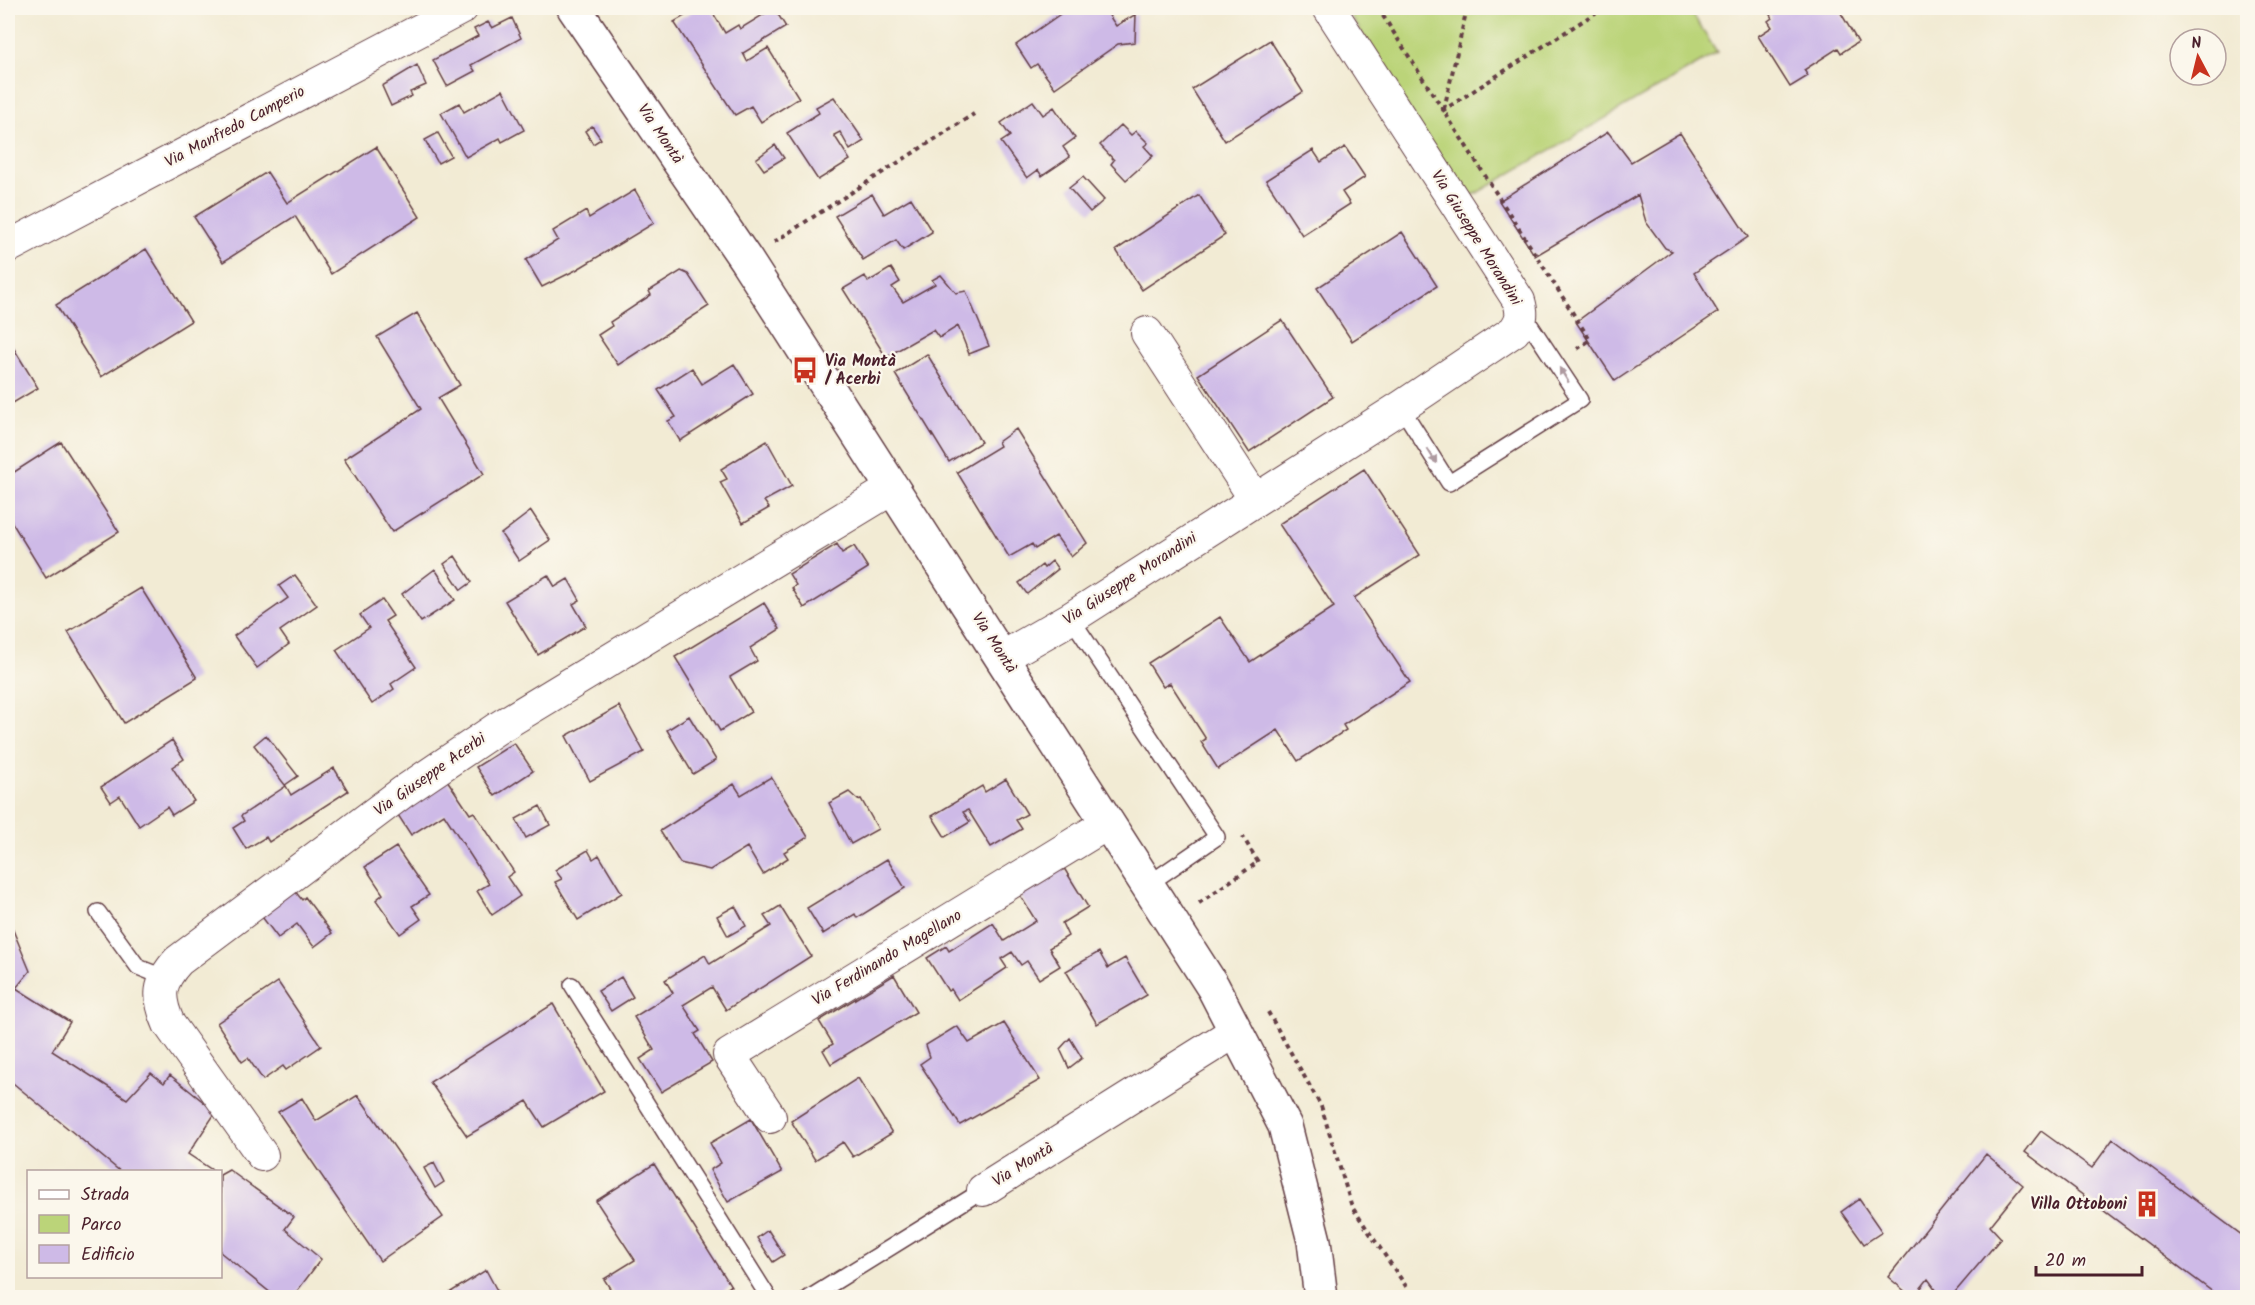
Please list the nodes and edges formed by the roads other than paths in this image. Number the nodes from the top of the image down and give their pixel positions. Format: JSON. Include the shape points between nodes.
{"nodes":[{"id":1,"x":462,"y":8,"type":"edge"},
{"id":2,"x":574,"y":8,"type":"edge"},
{"id":3,"x":1329,"y":8,"type":"edge"},
{"id":4,"x":8,"y":247,"type":"edge"},
{"id":5,"x":1522,"y":313,"type":"junction"},
{"id":6,"x":1147,"y":333,"type":"dead end"},
{"id":7,"x":1401,"y":407,"type":"junction"},
{"id":8,"x":893,"y":488,"type":"junction"},
{"id":9,"x":1255,"y":499,"type":"junction"},
{"id":10,"x":1071,"y":618,"type":"junction"},
{"id":11,"x":1003,"y":657,"type":"junction"},
{"id":12,"x":1108,"y":823,"type":"junction"},
{"id":13,"x":1147,"y":885,"type":"junction"},
{"id":14,"x":98,"y":912,"type":"dead end"},
{"id":15,"x":163,"y":977,"type":"junction"},
{"id":16,"x":573,"y":985,"type":"dead end"},
{"id":17,"x":1236,"y":1031,"type":"junction"},
{"id":18,"x":770,"y":1117,"type":"dead end"},
{"id":19,"x":262,"y":1155,"type":"dead end"},
{"id":20,"x":983,"y":1190,"type":"joint"},
{"id":21,"x":769,"y":1298,"type":"edge"},
{"id":22,"x":808,"y":1298,"type":"edge"},
{"id":23,"x":1321,"y":1298,"type":"edge"}],
"edges":[{"from":1,"to":4,"type":"street","name":"Via Manfredo Camperio"},
{"from":2,"to":8,"type":"main road","name":"Via Montà","via":[[746,260]]},
{"from":3,"to":5,"type":"street","name":"Via Giuseppe Morandini","via":[[1519,301]]},
{"from":5,"to":7,"type":"street","name":"Via Giuseppe Morandini","via":[[1514,331]]},
{"from":7,"to":5,"type":"lane","one_way":true,"via":[[1449,483],[1580,400]]},
{"from":6,"to":9,"type":"street"},
{"from":7,"to":9,"type":"street","name":"Via Giuseppe Morandini"},
{"from":8,"to":11,"type":"main road","name":"Via Montà"},
{"from":8,"to":15,"type":"street","name":"Via Giuseppe Acerbi","via":[[496,729],[178,961]]},
{"from":9,"to":10,"type":"street","name":"Via Giuseppe Morandini"},
{"from":10,"to":11,"type":"street","name":"Via Giuseppe Morandini"},
{"from":10,"to":13,"type":"lane","via":[[1217,837]]},
{"from":11,"to":12,"type":"main road","name":"Via Montà"},
{"from":12,"to":13,"type":"main road","name":"Via Montà"},
{"from":12,"to":18,"type":"street","name":"Via Ferdinando Magellano","via":[[729,1055]]},
{"from":13,"to":17,"type":"main road","name":"Via Montà","via":[[1213,987]]},
{"from":14,"to":15,"type":"lane","via":[[138,967]]},
{"from":15,"to":19,"type":"street","via":[[162,1008],[169,1024]]},
{"from":16,"to":21,"type":"lane"},
{"from":17,"to":20,"type":"street","name":"Via Montà"},
{"from":17,"to":23,"type":"main road","name":"Via Montà","via":[[1285,1126],[1314,1241]]},
{"from":20,"to":22,"type":"lane","name":"Via Montà"}]}
